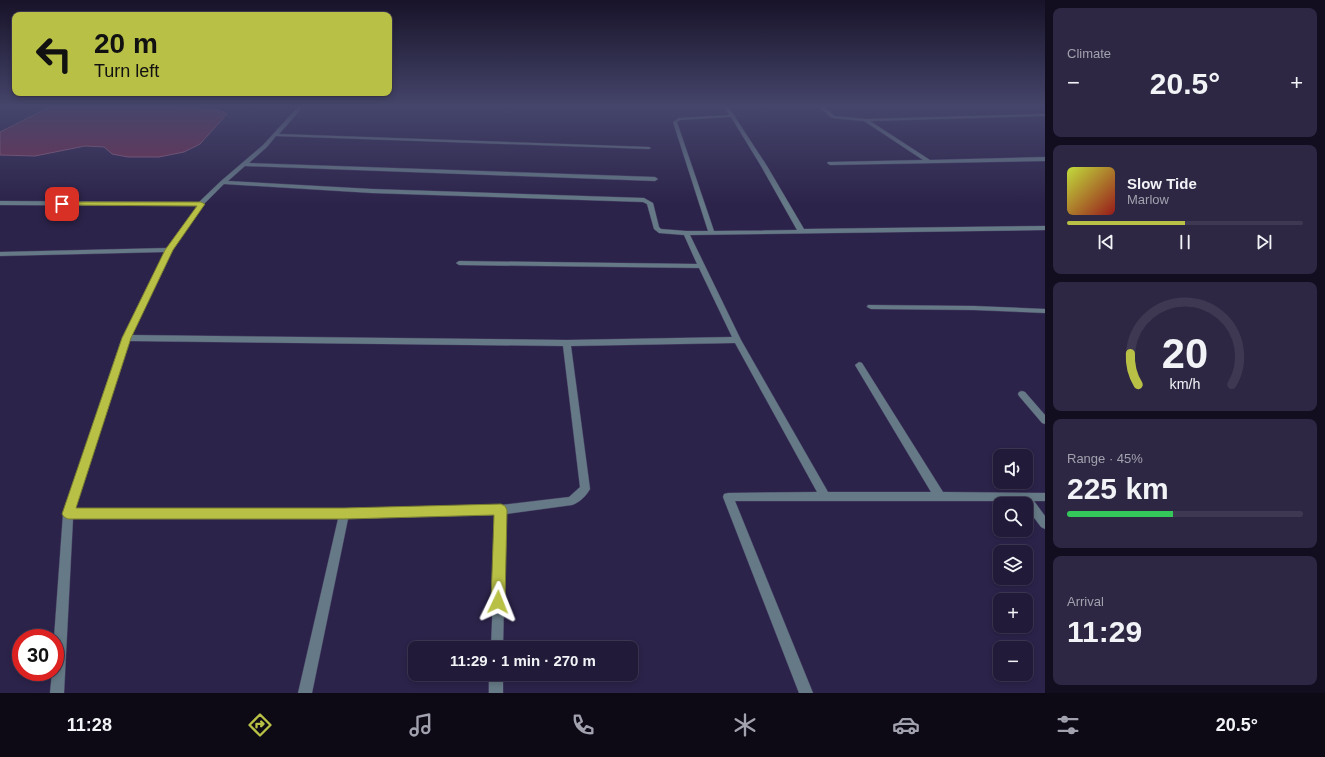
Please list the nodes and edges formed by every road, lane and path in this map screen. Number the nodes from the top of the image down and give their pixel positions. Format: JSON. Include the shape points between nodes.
{"nodes":[{"id":1,"x":271,"y":139,"type":"edge"},
{"id":2,"x":401,"y":139,"type":"edge"},
{"id":3,"x":682,"y":139,"type":"edge"},
{"id":4,"x":747,"y":139,"type":"edge"},
{"id":5,"x":895,"y":139,"type":"edge"},
{"id":6,"x":650,"y":148,"type":"dead end"},
{"id":7,"x":1045,"y":159,"type":"edge"},
{"id":8,"x":930,"y":162,"type":"junction"},
{"id":9,"x":830,"y":163,"type":"dead end"},
{"id":10,"x":244,"y":164,"type":"junction"},
{"id":11,"x":655,"y":179,"type":"dead end"},
{"id":12,"x":223,"y":182,"type":"junction"},
{"id":13,"x":0,"y":203,"type":"edge"},
{"id":14,"x":201,"y":204,"type":"junction"},
{"id":15,"x":1045,"y":228,"type":"edge"},
{"id":16,"x":802,"y":232,"type":"junction"},
{"id":17,"x":686,"y":233,"type":"junction"},
{"id":18,"x":712,"y":233,"type":"junction"},
{"id":19,"x":169,"y":250,"type":"junction"},
{"id":20,"x":0,"y":254,"type":"edge"},
{"id":21,"x":460,"y":263,"type":"dead end"},
{"id":22,"x":702,"y":266,"type":"junction"},
{"id":23,"x":870,"y":307,"type":"dead end"},
{"id":24,"x":1045,"y":311,"type":"edge"},
{"id":25,"x":126,"y":338,"type":"junction"},
{"id":26,"x":737,"y":340,"type":"junction"},
{"id":27,"x":567,"y":343,"type":"junction"},
{"id":28,"x":859,"y":365,"type":"dead end"},
{"id":29,"x":1022,"y":394,"type":"dead end"},
{"id":30,"x":1045,"y":421,"type":"edge"},
{"id":31,"x":825,"y":496,"type":"junction"},
{"id":32,"x":940,"y":497,"type":"junction"},
{"id":33,"x":993,"y":497,"type":"edge"},
{"id":34,"x":1033,"y":497,"type":"edge"},
{"id":35,"x":1045,"y":497,"type":"edge"},
{"id":36,"x":1033,"y":508,"type":"edge"},
{"id":37,"x":501,"y":510,"type":"junction"},
{"id":38,"x":68,"y":514,"type":"junction"},
{"id":39,"x":344,"y":514,"type":"junction"},
{"id":40,"x":1045,"y":524,"type":"edge"},
{"id":41,"x":497,"y":641,"type":"edge"},
{"id":42,"x":496,"y":681,"type":"edge"},
{"id":43,"x":56,"y":693,"type":"edge"},
{"id":44,"x":305,"y":693,"type":"edge"},
{"id":45,"x":496,"y":693,"type":"edge"},
{"id":46,"x":806,"y":693,"type":"edge"}],
"edges":[{"from":1,"to":10,"type":"street"},
{"from":2,"to":6,"type":"street"},
{"from":3,"to":18,"type":"street"},
{"from":4,"to":16,"type":"street"},
{"from":5,"to":8,"type":"street"},
{"from":7,"to":8,"type":"street"},
{"from":8,"to":9,"type":"street"},
{"from":10,"to":11,"type":"street"},
{"from":10,"to":12,"type":"street"},
{"from":12,"to":14,"type":"street"},
{"from":12,"to":17,"type":"street","via":[[372,191],[644,200],[650,203],[659,231]]},
{"from":13,"to":14,"type":"street"},
{"from":14,"to":19,"type":"street"},
{"from":15,"to":16,"type":"street"},
{"from":16,"to":18,"type":"street"},
{"from":17,"to":18,"type":"street"},
{"from":17,"to":22,"type":"street"},
{"from":19,"to":20,"type":"street"},
{"from":19,"to":25,"type":"street"},
{"from":21,"to":22,"type":"street"},
{"from":22,"to":26,"type":"street"},
{"from":23,"to":24,"type":"street"},
{"from":25,"to":27,"type":"street"},
{"from":25,"to":38,"type":"street"},
{"from":26,"to":27,"type":"street"},
{"from":26,"to":31,"type":"street"},
{"from":27,"to":37,"type":"street","via":[[585,489],[572,501]]},
{"from":28,"to":32,"type":"street"},
{"from":29,"to":30,"type":"street"},
{"from":31,"to":32,"type":"street"},
{"from":31,"to":46,"type":"street","via":[[728,497]]},
{"from":32,"to":33,"type":"street"},
{"from":34,"to":35,"type":"street"},
{"from":36,"to":40,"type":"street"},
{"from":37,"to":39,"type":"street"},
{"from":37,"to":41,"type":"street"},
{"from":38,"to":39,"type":"street"},
{"from":38,"to":43,"type":"street"},
{"from":39,"to":44,"type":"street"},
{"from":42,"to":45,"type":"street"}]}
